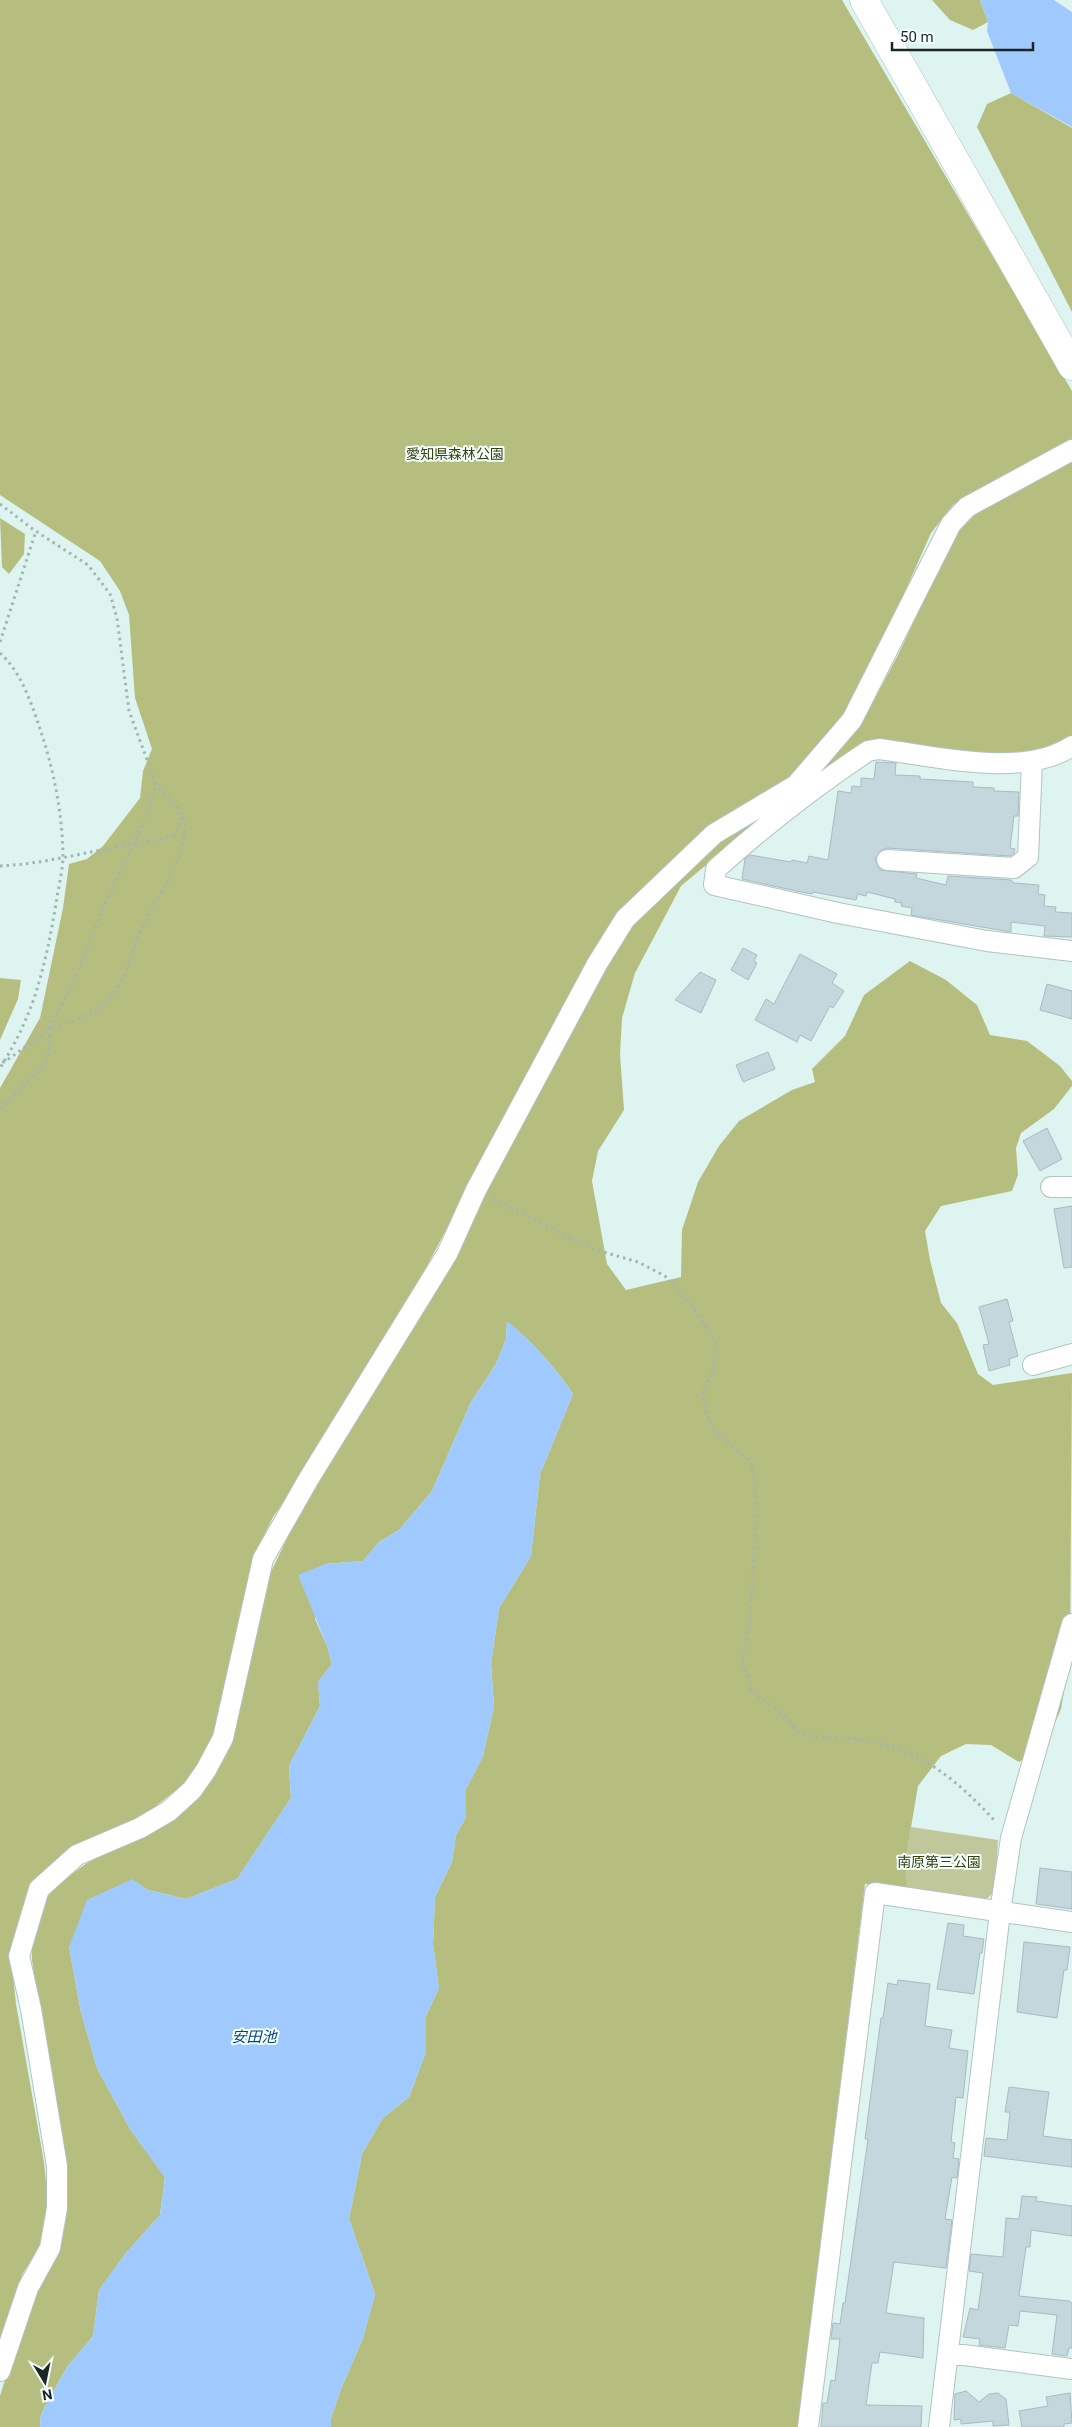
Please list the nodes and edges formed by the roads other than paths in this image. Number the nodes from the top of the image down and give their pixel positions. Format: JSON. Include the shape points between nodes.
{"nodes":[{"id":1,"x":864,"y":0,"type":"edge"},
{"id":2,"x":1072,"y":366,"type":"edge"},
{"id":3,"x":1072,"y":450,"type":"edge"},
{"id":4,"x":1072,"y":746,"type":"edge"},
{"id":5,"x":1032,"y":762,"type":"junction"},
{"id":6,"x":800,"y":790,"type":"junction"},
{"id":7,"x":887,"y":860,"type":"dead end"},
{"id":8,"x":1072,"y":951,"type":"edge"},
{"id":9,"x":1051,"y":1187,"type":"dead end"},
{"id":10,"x":1072,"y":1187,"type":"edge"},
{"id":11,"x":1072,"y":1354,"type":"edge"},
{"id":12,"x":1033,"y":1365,"type":"dead end"},
{"id":13,"x":1072,"y":1624,"type":"edge"},
{"id":14,"x":1000,"y":1912,"type":"junction"},
{"id":15,"x":1072,"y":1922,"type":"edge"},
{"id":16,"x":948,"y":2353,"type":"junction"},
{"id":17,"x":1072,"y":2369,"type":"edge"},
{"id":18,"x":0,"y":2371,"type":"edge"},
{"id":19,"x":808,"y":2427,"type":"edge"},
{"id":20,"x":939,"y":2427,"type":"edge"}],
"edges":[{"from":1,"to":2,"type":"street"},
{"from":3,"to":6,"type":"street","via":[[967,507],[951,524],[852,720]]},
{"from":4,"to":5,"type":"street","via":[[1061,754]]},
{"from":5,"to":6,"type":"street","via":[[995,764],[879,748],[868,751]]},
{"from":5,"to":7,"type":"street","via":[[1028,857],[1014,868]]},
{"from":6,"to":8,"type":"street","via":[[716,869],[714,885],[838,913],[987,941]]},
{"from":6,"to":18,"type":"street","via":[[714,834],[625,918],[476,1190],[447,1254],[263,1559],[222,1738],[206,1770],[192,1790],[169,1811],[140,1828],[76,1855],[39,1889],[19,1956],[57,2166],[57,2208],[50,2248],[28,2288]]},
{"from":9,"to":10,"type":"street"},
{"from":11,"to":12,"type":"street"},
{"from":13,"to":14,"type":"street","via":[[1011,1838]]},
{"from":14,"to":15,"type":"street"},
{"from":14,"to":16,"type":"street"},
{"from":14,"to":19,"type":"street","via":[[875,1893]]},
{"from":16,"to":17,"type":"street"},
{"from":16,"to":20,"type":"street"}]}
